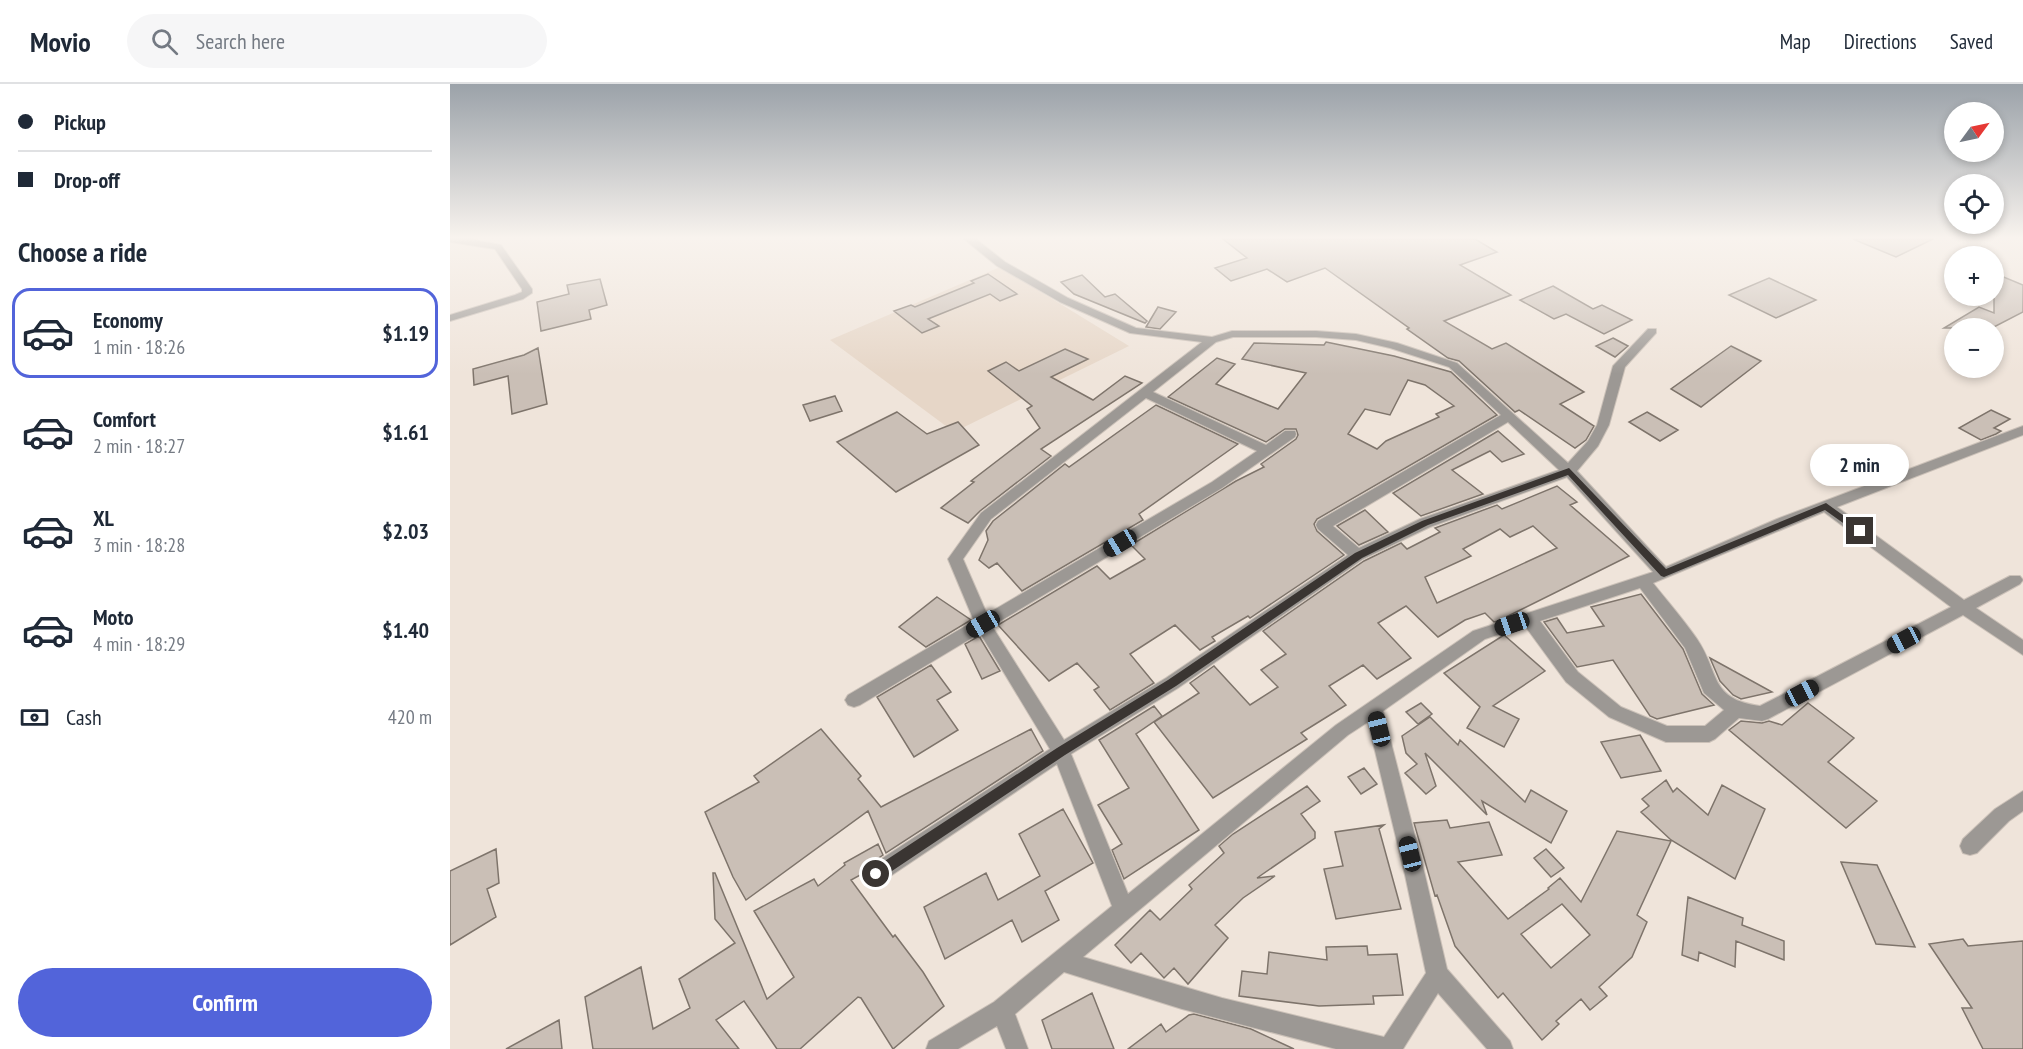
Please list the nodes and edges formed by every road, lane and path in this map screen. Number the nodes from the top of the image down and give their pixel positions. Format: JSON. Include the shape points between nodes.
{"nodes":[{"id":1,"x":524,"y":284,"type":"edge"},
{"id":2,"x":1036,"y":284,"type":"edge"},
{"id":3,"x":450,"y":318,"type":"edge"},
{"id":4,"x":1652,"y":331,"type":"dead end"},
{"id":5,"x":1212,"y":340,"type":"junction"},
{"id":6,"x":1145,"y":393,"type":"junction"},
{"id":7,"x":1509,"y":416,"type":"junction"},
{"id":8,"x":2023,"y":430,"type":"edge"},
{"id":9,"x":1290,"y":434,"type":"dead end"},
{"id":10,"x":1266,"y":450,"type":"junction"},
{"id":11,"x":1569,"y":471,"type":"junction"},
{"id":12,"x":1826,"y":506,"type":"junction"},
{"id":13,"x":1358,"y":555,"type":"junction"},
{"id":14,"x":1664,"y":574,"type":"junction"},
{"id":15,"x":2015,"y":580,"type":"dead end"},
{"id":16,"x":1643,"y":581,"type":"junction"},
{"id":17,"x":1964,"y":608,"type":"junction"},
{"id":18,"x":1528,"y":619,"type":"junction"},
{"id":19,"x":983,"y":624,"type":"junction"},
{"id":20,"x":2023,"y":648,"type":"edge"},
{"id":21,"x":854,"y":700,"type":"dead end"},
{"id":22,"x":1373,"y":708,"type":"junction"},
{"id":23,"x":1736,"y":710,"type":"junction"},
{"id":24,"x":1061,"y":751,"type":"junction"},
{"id":25,"x":2023,"y":800,"type":"edge"},
{"id":26,"x":1970,"y":846,"type":"dead end"},
{"id":27,"x":876,"y":874,"type":"dead end"},
{"id":28,"x":1124,"y":910,"type":"junction"},
{"id":29,"x":1062,"y":961,"type":"junction"},
{"id":30,"x":1437,"y":975,"type":"junction"},
{"id":31,"x":1002,"y":1010,"type":"junction"},
{"id":32,"x":937,"y":1049,"type":"edge"},
{"id":33,"x":1017,"y":1049,"type":"edge"},
{"id":34,"x":1388,"y":1049,"type":"edge"},
{"id":35,"x":1502,"y":1049,"type":"edge"}],
"edges":[{"from":1,"to":3,"type":"street","via":[[527,293],[519,297]]},
{"from":2,"to":5,"type":"street","via":[[1134,332]]},
{"from":4,"to":11,"type":"street","via":[[1619,366],[1603,425]]},
{"from":5,"to":6,"type":"street"},
{"from":5,"to":7,"type":"street","via":[[1232,334],[1316,334],[1393,345],[1453,365]]},
{"from":6,"to":10,"type":"street"},
{"from":6,"to":19,"type":"street","via":[[986,516],[955,559]]},
{"from":7,"to":11,"type":"street"},
{"from":7,"to":13,"type":"street","via":[[1323,525]]},
{"from":8,"to":12,"type":"street"},
{"from":9,"to":10,"type":"street"},
{"from":10,"to":19,"type":"street","via":[[1217,485]]},
{"from":11,"to":13,"type":"street","via":[[1425,523]]},
{"from":11,"to":14,"type":"street"},
{"from":12,"to":14,"type":"street"},
{"from":12,"to":17,"type":"street"},
{"from":13,"to":24,"type":"street","via":[[1172,683]]},
{"from":14,"to":16,"type":"street"},
{"from":15,"to":17,"type":"street"},
{"from":16,"to":18,"type":"street"},
{"from":16,"to":23,"type":"street","via":[[1692,645],[1710,688]]},
{"from":17,"to":20,"type":"street"},
{"from":17,"to":23,"type":"street","via":[[1762,714]]},
{"from":18,"to":22,"type":"street","via":[[1479,635]]},
{"from":18,"to":23,"type":"street","via":[[1572,677],[1615,712],[1666,734],[1709,734]]},
{"from":19,"to":21,"type":"street"},
{"from":19,"to":24,"type":"street"},
{"from":22,"to":28,"type":"street"},
{"from":22,"to":30,"type":"street"},
{"from":24,"to":27,"type":"street"},
{"from":24,"to":28,"type":"street"},
{"from":25,"to":26,"type":"street"},
{"from":28,"to":29,"type":"street"},
{"from":29,"to":31,"type":"street"},
{"from":29,"to":34,"type":"street","via":[[1259,1020]]},
{"from":30,"to":34,"type":"street"},
{"from":30,"to":35,"type":"street"},
{"from":31,"to":32,"type":"street"},
{"from":31,"to":33,"type":"street"}]}
